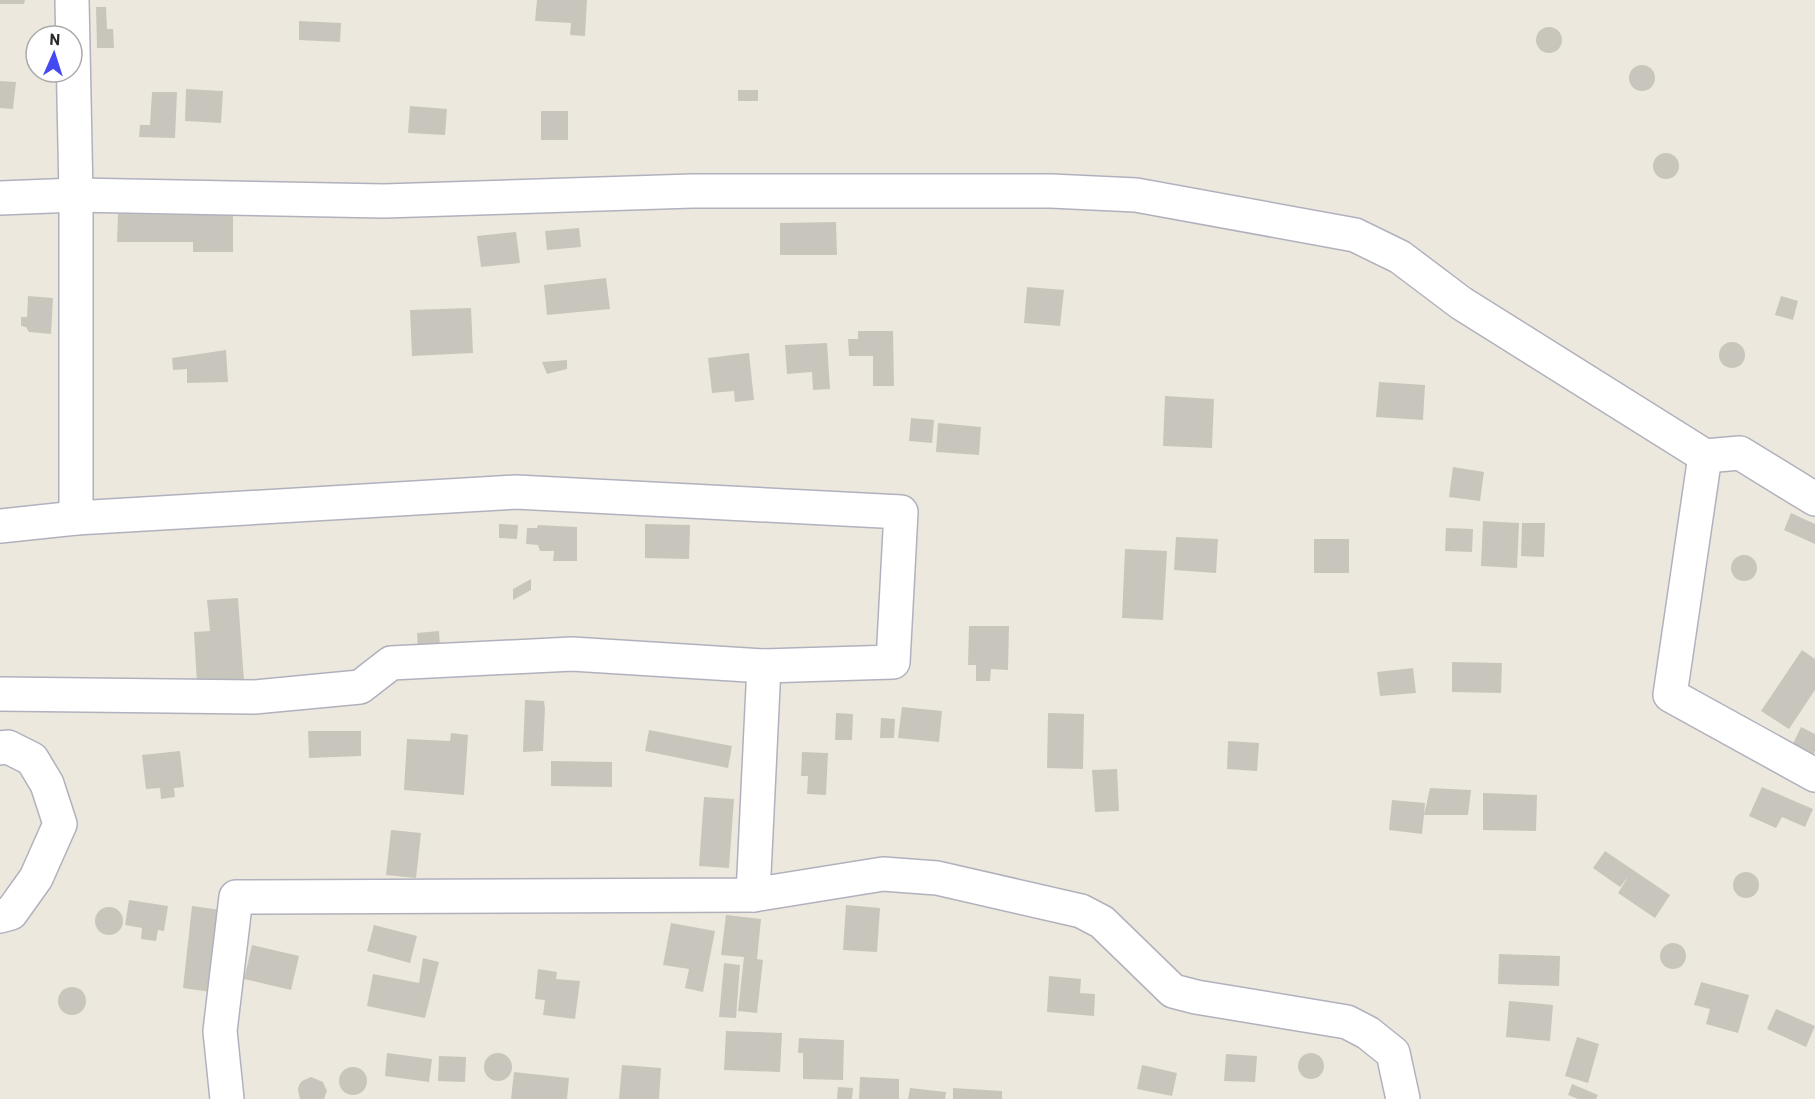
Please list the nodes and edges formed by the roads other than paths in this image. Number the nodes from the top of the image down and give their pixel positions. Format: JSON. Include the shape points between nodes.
{"nodes":[{"id":1,"x":72,"y":0,"type":"edge"},
{"id":2,"x":76,"y":195,"type":"junction"},
{"id":3,"x":0,"y":198,"type":"edge"},
{"id":4,"x":1705,"y":456,"type":"junction"},
{"id":5,"x":1815,"y":499,"type":"edge"},
{"id":6,"x":76,"y":518,"type":"junction"},
{"id":7,"x":0,"y":526,"type":"edge"},
{"id":8,"x":764,"y":666,"type":"junction"},
{"id":9,"x":0,"y":694,"type":"edge"},
{"id":10,"x":0,"y":748,"type":"edge"},
{"id":11,"x":1815,"y":775,"type":"edge"},
{"id":12,"x":753,"y":895,"type":"junction"},
{"id":13,"x":0,"y":916,"type":"edge"},
{"id":14,"x":227,"y":1099,"type":"edge"},
{"id":15,"x":1403,"y":1099,"type":"edge"}],
"edges":[{"from":1,"to":2,"type":"street"},
{"from":2,"to":3,"type":"street"},
{"from":2,"to":4,"type":"street","via":[[384,201],[692,191],[1051,191],[1136,195],[1355,235],[1400,257],[1461,303]]},
{"from":2,"to":6,"type":"street"},
{"from":4,"to":5,"type":"street","via":[[1740,453]]},
{"from":4,"to":11,"type":"street","via":[[1670,695]]},
{"from":6,"to":7,"type":"street"},
{"from":6,"to":8,"type":"street","via":[[516,492],[901,512],[893,662]]},
{"from":8,"to":9,"type":"street","via":[[572,654],[391,663],[360,687],[254,697]]},
{"from":8,"to":12,"type":"street"},
{"from":10,"to":13,"type":"street","via":[[8,747],[32,759],[47,784],[60,825],[36,878],[10,913]]},
{"from":12,"to":14,"type":"street","via":[[236,897],[220,1031]]},
{"from":12,"to":15,"type":"street","via":[[883,874],[937,878],[1081,911],[1102,922],[1173,991],[1347,1022],[1368,1033],[1393,1053]]}]}
